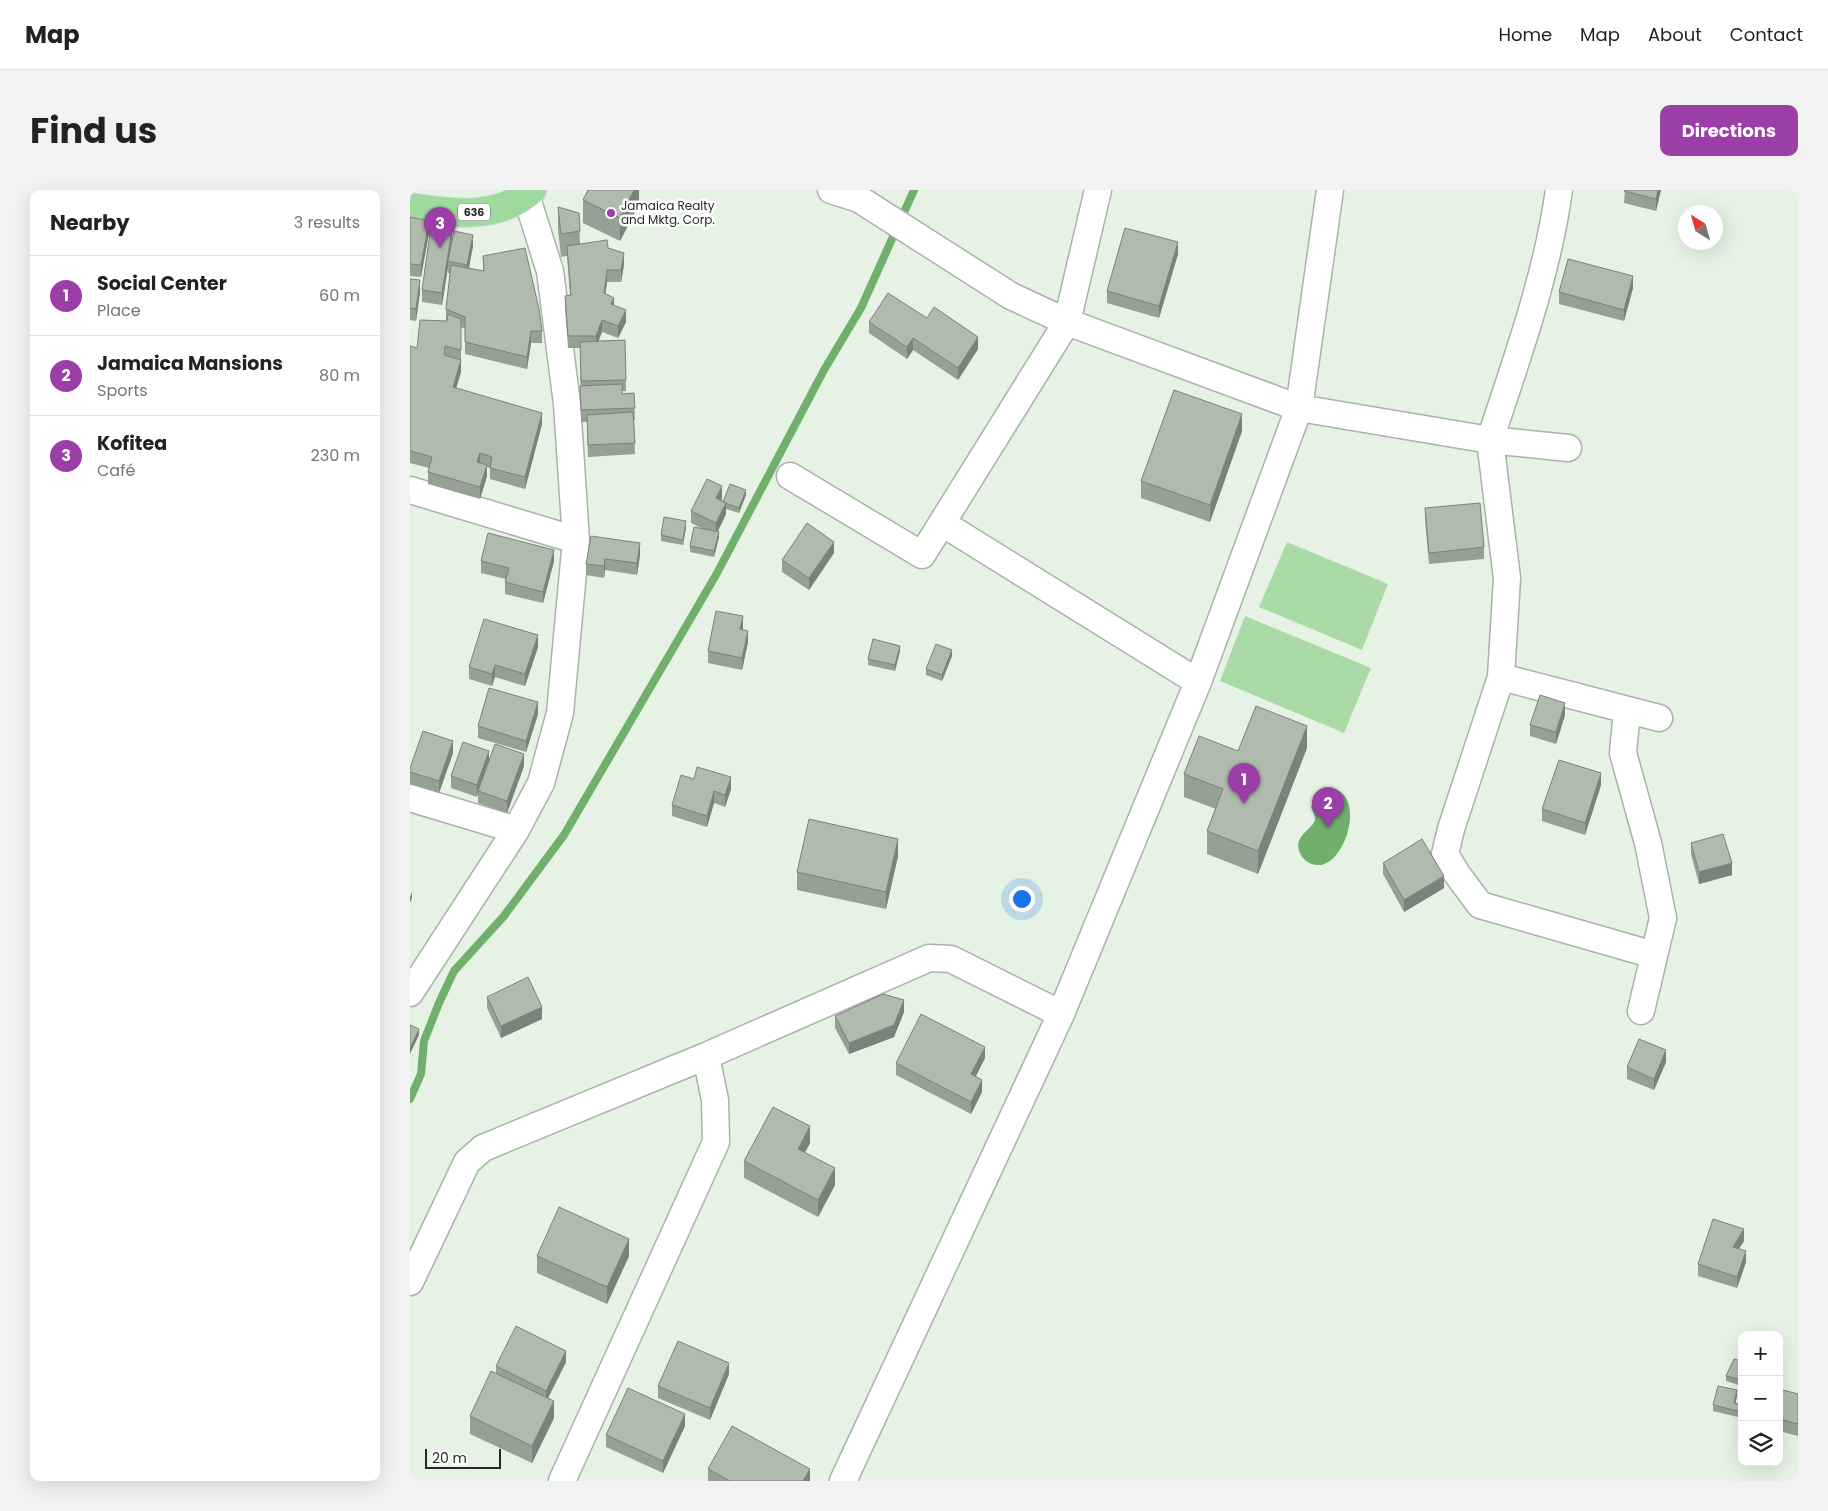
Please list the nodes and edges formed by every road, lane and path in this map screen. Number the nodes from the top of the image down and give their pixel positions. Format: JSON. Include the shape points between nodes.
{"nodes":[{"id":1,"x":831,"y":190,"type":"edge"},
{"id":2,"x":1098,"y":190,"type":"edge"},
{"id":3,"x":1330,"y":190,"type":"edge"},
{"id":4,"x":1559,"y":190,"type":"edge"},
{"id":5,"x":529,"y":193,"type":"edge"},
{"id":6,"x":410,"y":207,"type":"edge"},
{"id":7,"x":1067,"y":322,"type":"junction"},
{"id":8,"x":1299,"y":408,"type":"junction"},
{"id":9,"x":1490,"y":440,"type":"junction"},
{"id":10,"x":1568,"y":448,"type":"dead end"},
{"id":11,"x":790,"y":476,"type":"dead end"},
{"id":12,"x":410,"y":490,"type":"edge"},
{"id":13,"x":942,"y":523,"type":"junction"},
{"id":14,"x":576,"y":540,"type":"junction"},
{"id":15,"x":1501,"y":677,"type":"junction"},
{"id":16,"x":1198,"y":682,"type":"junction"},
{"id":17,"x":1627,"y":710,"type":"junction"},
{"id":18,"x":1659,"y":718,"type":"dead end"},
{"id":19,"x":410,"y":798,"type":"edge"},
{"id":20,"x":516,"y":830,"type":"junction"},
{"id":21,"x":1654,"y":955,"type":"junction"},
{"id":22,"x":410,"y":993,"type":"edge"},
{"id":23,"x":1641,"y":1011,"type":"dead end"},
{"id":24,"x":1061,"y":1014,"type":"junction"},
{"id":25,"x":706,"y":1056,"type":"junction"},
{"id":26,"x":410,"y":1282,"type":"edge"},
{"id":27,"x":562,"y":1481,"type":"edge"},
{"id":28,"x":843,"y":1481,"type":"edge"}],
"edges":[{"from":1,"to":7,"type":"street","via":[[859,199],[1011,296]]},
{"from":2,"to":7,"type":"street"},
{"from":3,"to":8,"type":"street"},
{"from":4,"to":9,"type":"street","via":[[1555,222],[1533,311]]},
{"from":5,"to":6,"type":"main road","number":"636","via":[[514,203],[481,212],[456,213]]},
{"from":5,"to":14,"type":"street","via":[[550,271],[567,404]]},
{"from":7,"to":8,"type":"street"},
{"from":7,"to":13,"type":"street"},
{"from":8,"to":9,"type":"street"},
{"from":8,"to":16,"type":"street"},
{"from":9,"to":10,"type":"street"},
{"from":9,"to":15,"type":"street","via":[[1507,578]]},
{"from":11,"to":13,"type":"street","via":[[922,555]]},
{"from":12,"to":14,"type":"street"},
{"from":13,"to":16,"type":"street"},
{"from":14,"to":20,"type":"street","via":[[560,713],[541,783]]},
{"from":15,"to":17,"type":"street"},
{"from":15,"to":21,"type":"street","via":[[1445,854],[1480,905]]},
{"from":16,"to":24,"type":"street"},
{"from":17,"to":18,"type":"street"},
{"from":17,"to":21,"type":"street","via":[[1623,753],[1648,843],[1663,918]]},
{"from":19,"to":20,"type":"street"},
{"from":20,"to":22,"type":"street"},
{"from":21,"to":23,"type":"street"},
{"from":24,"to":25,"type":"street","via":[[951,959],[929,958]]},
{"from":24,"to":28,"type":"street"},
{"from":25,"to":26,"type":"street","via":[[483,1148],[467,1162]]},
{"from":25,"to":27,"type":"street","via":[[715,1100],[716,1142]]}]}
